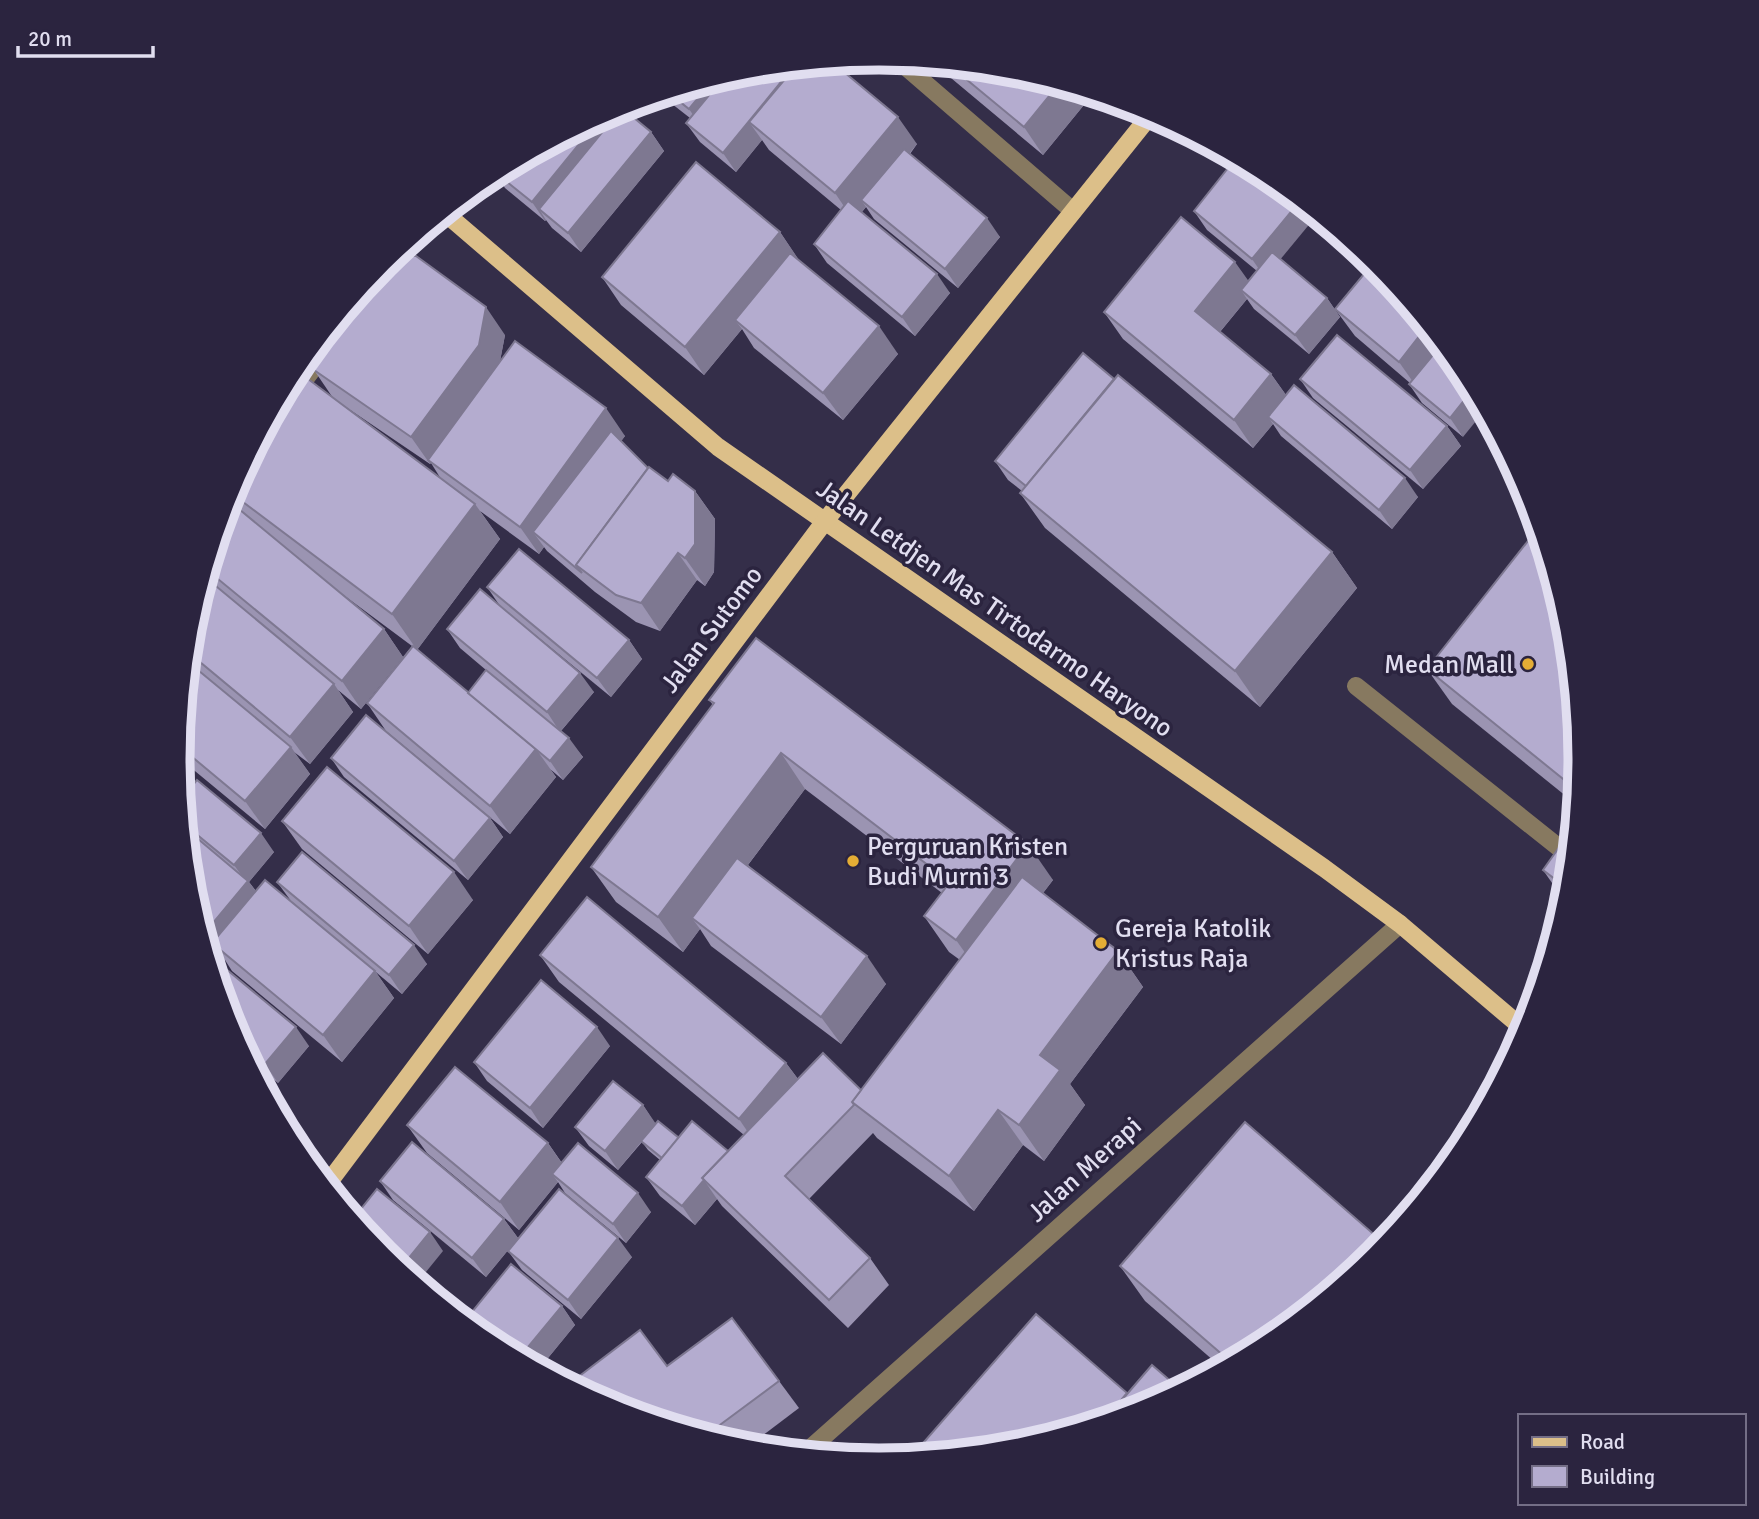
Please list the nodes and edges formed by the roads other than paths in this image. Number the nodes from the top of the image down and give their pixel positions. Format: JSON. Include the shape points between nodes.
{"nodes":[{"id":1,"x":910,"y":71,"type":"edge"},
{"id":2,"x":1144,"y":123,"type":"edge"},
{"id":3,"x":1073,"y":211,"type":"junction"},
{"id":4,"x":452,"y":219,"type":"edge"},
{"id":5,"x":357,"y":313,"type":"edge"},
{"id":6,"x":299,"y":388,"type":"edge"},
{"id":7,"x":825,"y":521,"type":"junction"},
{"id":8,"x":1356,"y":686,"type":"dead end"},
{"id":9,"x":1563,"y":851,"type":"edge"},
{"id":10,"x":1399,"y":924,"type":"junction"},
{"id":11,"x":1517,"y":1023,"type":"edge"},
{"id":12,"x":332,"y":1178,"type":"edge"},
{"id":13,"x":813,"y":1446,"type":"edge"}],
"edges":[{"from":1,"to":3,"type":"street"},
{"from":2,"to":3,"type":"main road","name":"Jalan Sutomo"},
{"from":3,"to":7,"type":"main road","name":"Jalan Sutomo"},
{"from":4,"to":7,"type":"main road","name":"Jalan Letdjen Mas Tirtodarmo Haryono","via":[[718,447]]},
{"from":5,"to":6,"type":"street"},
{"from":7,"to":10,"type":"main road","name":"Jalan Letdjen Mas Tirtodarmo Haryono"},
{"from":7,"to":12,"type":"main road","name":"Jalan Sutomo"},
{"from":8,"to":9,"type":"street"},
{"from":10,"to":11,"type":"main road","name":"Jalan Letdjen Mas Tirtodarmo Haryono"},
{"from":10,"to":13,"type":"street","name":"Jalan Merapi"}]}
